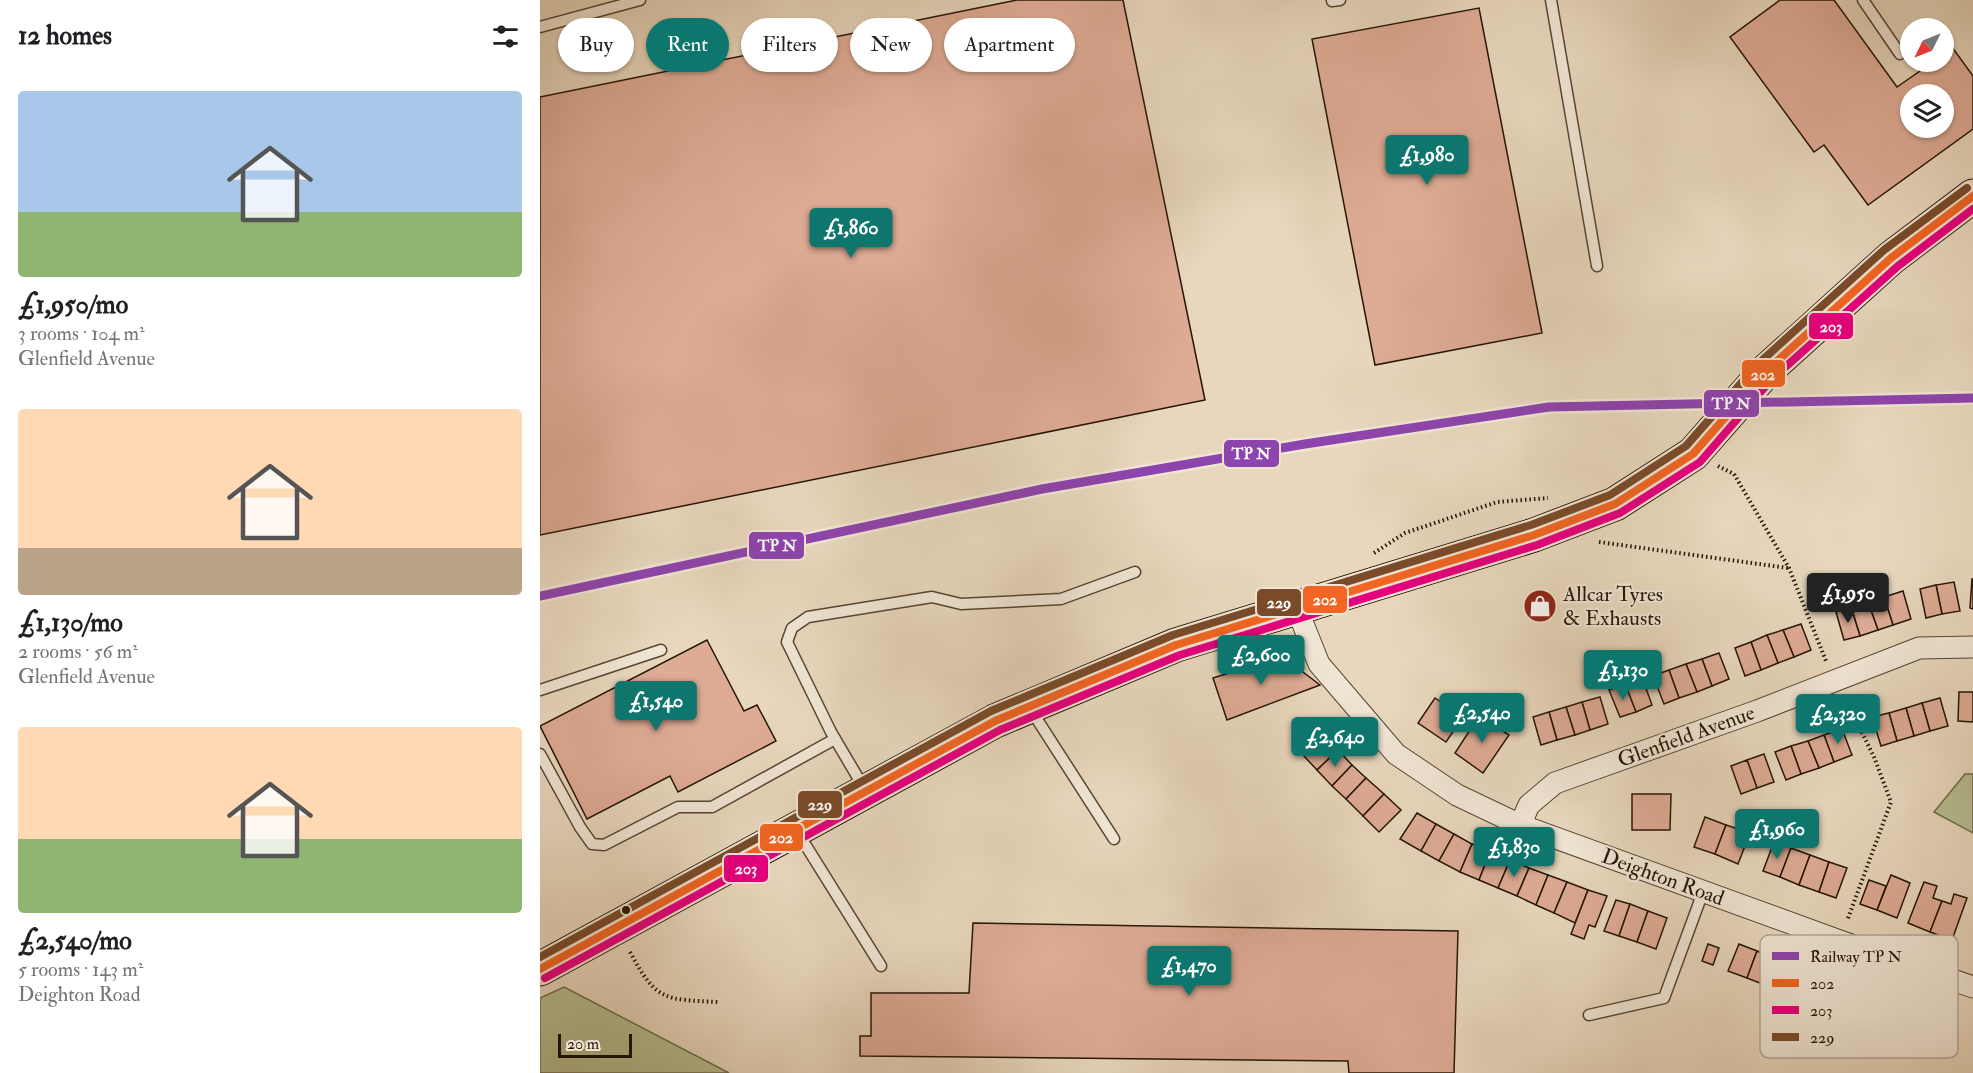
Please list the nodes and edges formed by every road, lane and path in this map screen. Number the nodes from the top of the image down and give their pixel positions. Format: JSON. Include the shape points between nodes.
{"nodes":[{"id":1,"x":640,"y":0,"type":"edge"},
{"id":2,"x":1551,"y":0,"type":"edge"},
{"id":3,"x":1863,"y":0,"type":"edge"},
{"id":4,"x":540,"y":27,"type":"edge"},
{"id":5,"x":1900,"y":54,"type":"dead end"},
{"id":6,"x":1973,"y":196,"type":"edge"},
{"id":7,"x":1597,"y":266,"type":"dead end"},
{"id":8,"x":1699,"y":447,"type":"junction"},
{"id":9,"x":1591,"y":540,"type":"dead end"},
{"id":10,"x":1789,"y":568,"type":"junction"},
{"id":11,"x":1135,"y":572,"type":"dead end"},
{"id":12,"x":1297,"y":609,"type":"junction"},
{"id":13,"x":1973,"y":647,"type":"edge"},
{"id":14,"x":661,"y":650,"type":"dead end"},
{"id":15,"x":1834,"y":680,"type":"junction"},
{"id":16,"x":540,"y":690,"type":"edge"},
{"id":17,"x":1029,"y":707,"type":"junction"},
{"id":18,"x":835,"y":739,"type":"junction"},
{"id":19,"x":540,"y":754,"type":"edge"},
{"id":20,"x":866,"y":792,"type":"junction"},
{"id":21,"x":1520,"y":825,"type":"junction"},
{"id":22,"x":796,"y":830,"type":"junction"},
{"id":23,"x":1114,"y":839,"type":"dead end"},
{"id":24,"x":1703,"y":892,"type":"junction"},
{"id":25,"x":616,"y":928,"type":"junction"},
{"id":26,"x":1823,"y":935,"type":"edge"},
{"id":27,"x":1842,"y":935,"type":"edge"},
{"id":28,"x":881,"y":966,"type":"dead end"},
{"id":29,"x":540,"y":969,"type":"edge"},
{"id":30,"x":1958,"y":982,"type":"edge"},
{"id":31,"x":1973,"y":987,"type":"edge"},
{"id":32,"x":718,"y":1002,"type":"dead end"},
{"id":33,"x":1589,"y":1015,"type":"dead end"}],
"edges":[{"from":1,"to":4,"type":"lane"},
{"from":2,"to":7,"type":"lane"},
{"from":3,"to":5,"type":"lane"},
{"from":6,"to":8,"type":"main road","via":[[1891,258],[1766,372]]},
{"from":8,"to":10,"type":"path","via":[[1734,474]]},
{"from":8,"to":12,"type":"main road","via":[[1615,504],[1534,535]]},
{"from":9,"to":10,"type":"path"},
{"from":10,"to":15,"type":"path"},
{"from":11,"to":18,"type":"lane","via":[[1061,599],[961,604],[932,597],[808,617],[792,628],[787,642]]},
{"from":12,"to":17,"type":"main road","via":[[1176,645]]},
{"from":12,"to":21,"type":"street","name":"Deighton Road","via":[[1319,664],[1396,754],[1457,795]]},
{"from":13,"to":15,"type":"street","name":"Glenfield Avenue","via":[[1919,648]]},
{"from":14,"to":16,"type":"lane"},
{"from":15,"to":21,"type":"street","name":"Glenfield Avenue","via":[[1555,783],[1529,805]]},
{"from":15,"to":27,"type":"path","via":[[1874,757],[1891,802]]},
{"from":17,"to":20,"type":"main road","via":[[995,721]]},
{"from":17,"to":23,"type":"lane"},
{"from":18,"to":19,"type":"lane","via":[[712,807],[678,807],[604,845],[592,844],[580,827]]},
{"from":18,"to":20,"type":"lane"},
{"from":20,"to":22,"type":"main road"},
{"from":21,"to":24,"type":"street","name":"Deighton Road"},
{"from":22,"to":25,"type":"main road"},
{"from":22,"to":28,"type":"lane"},
{"from":24,"to":26,"type":"street","name":"Deighton Road"},
{"from":24,"to":33,"type":"lane","via":[[1664,998]]},
{"from":25,"to":29,"type":"main road"},
{"from":25,"to":32,"type":"path","via":[[644,978],[660,993],[677,1000]]},
{"from":30,"to":31,"type":"street","name":"Deighton Road"}]}
